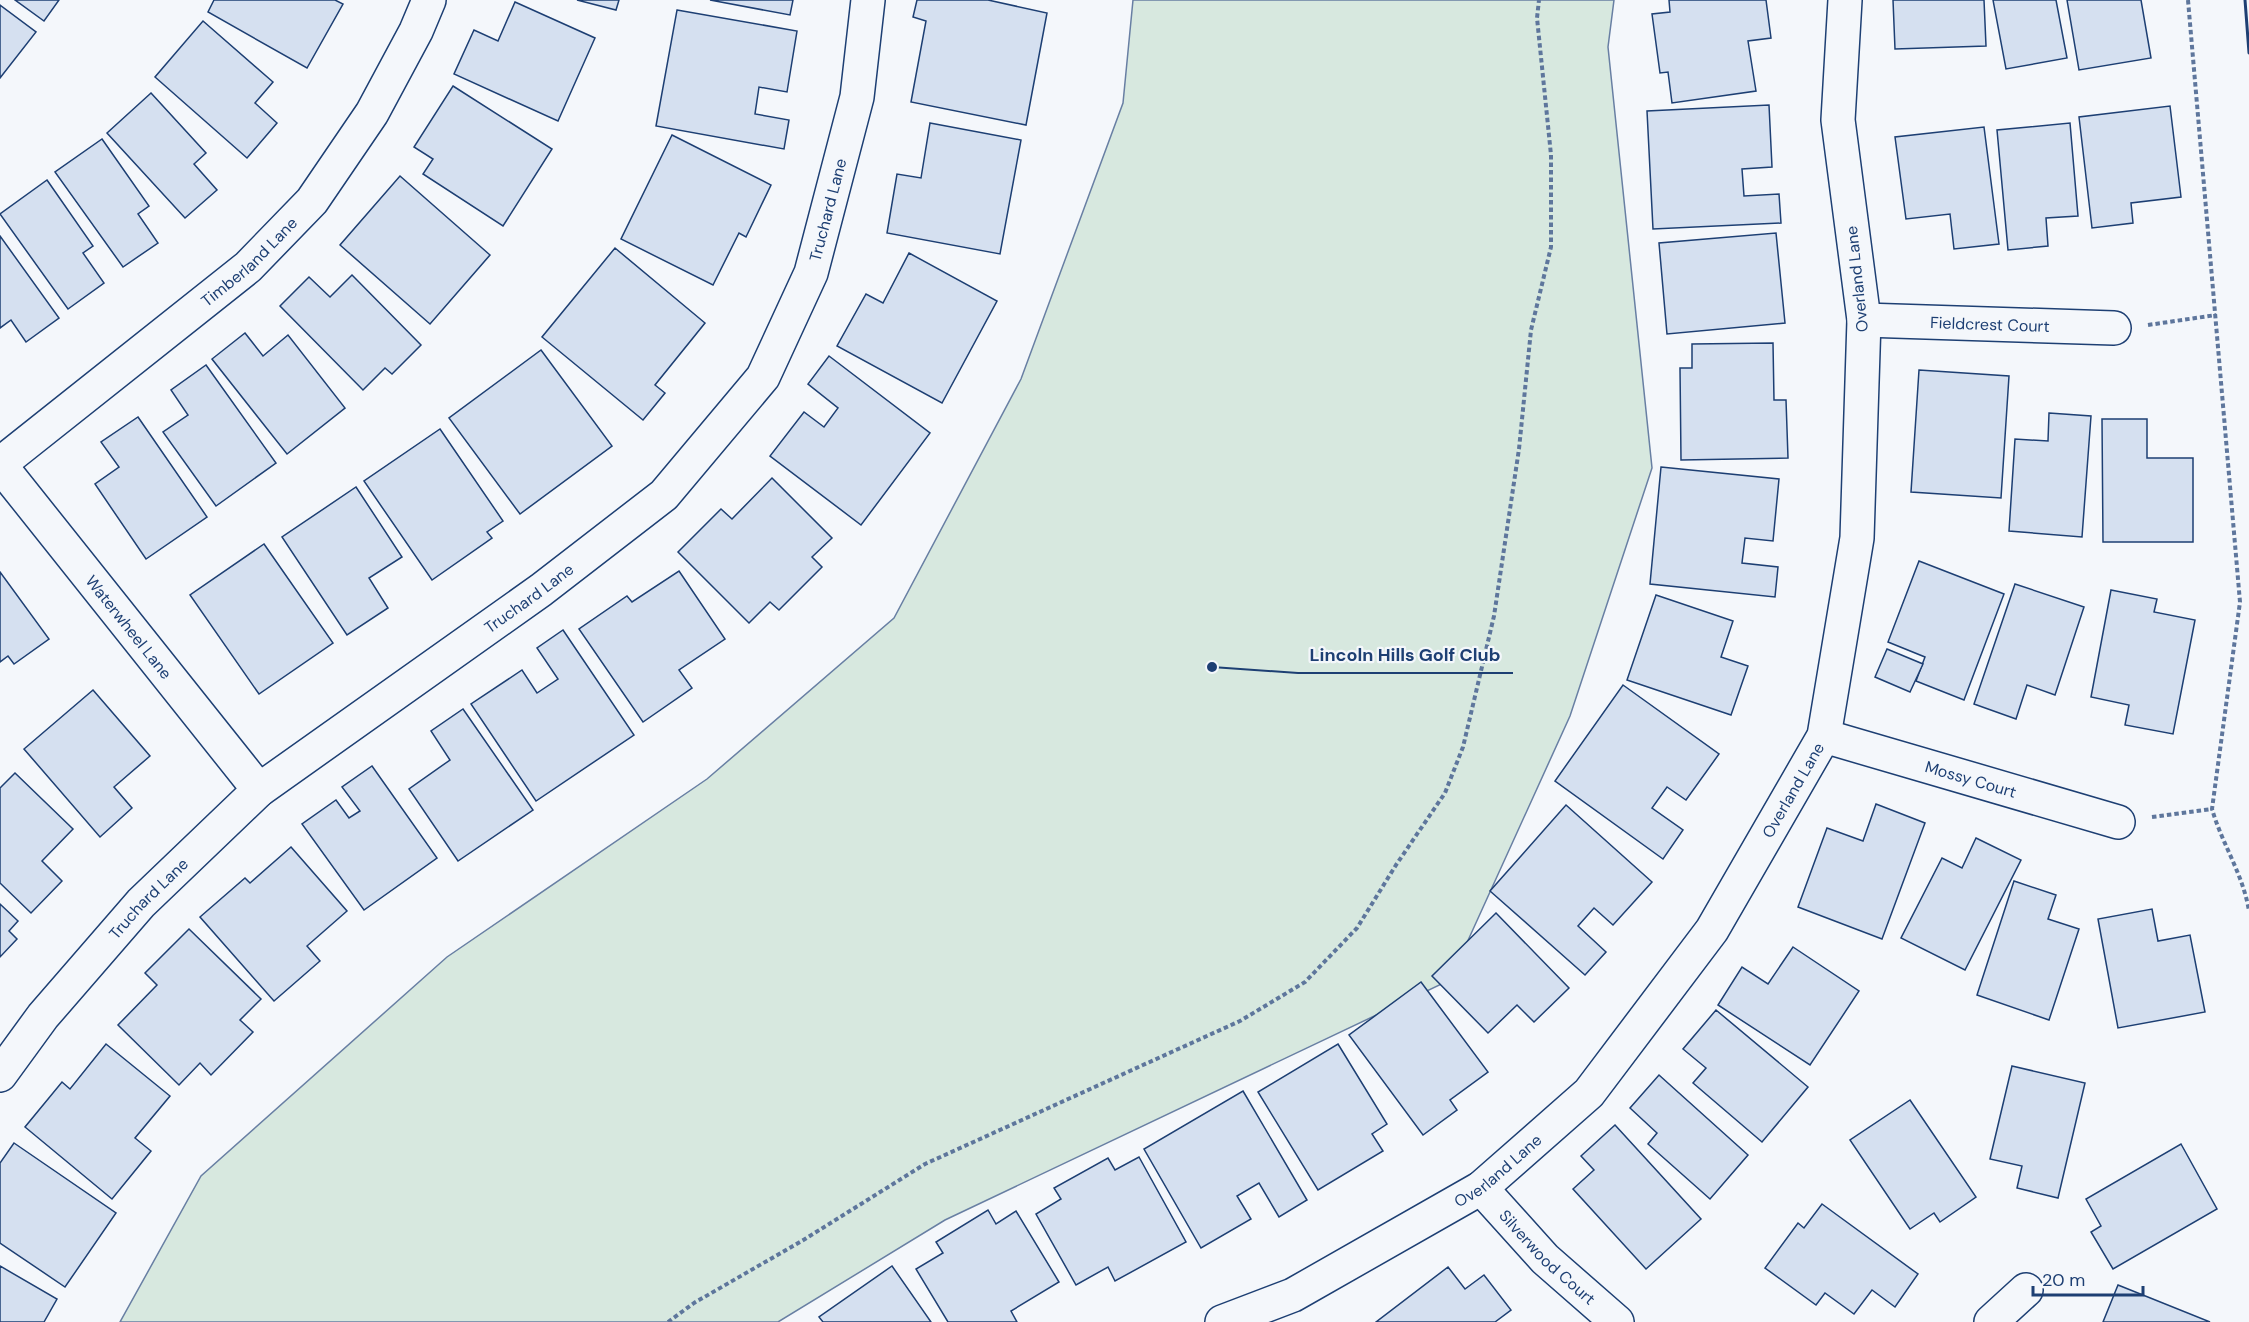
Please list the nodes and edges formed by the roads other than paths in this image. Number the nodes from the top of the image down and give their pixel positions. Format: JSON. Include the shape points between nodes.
{"nodes":[{"id":1,"x":429,"y":0,"type":"edge"},
{"id":2,"x":868,"y":0,"type":"edge"},
{"id":3,"x":1845,"y":0,"type":"edge"},
{"id":4,"x":1864,"y":320,"type":"junction"},
{"id":5,"x":2114,"y":328,"type":"road end"},
{"id":6,"x":0,"y":465,"type":"edge"},
{"id":7,"x":1824,"y":736,"type":"junction"},
{"id":8,"x":259,"y":790,"type":"junction"},
{"id":9,"x":2118,"y":822,"type":"road end"},
{"id":10,"x":0,"y":1075,"type":"edge"},
{"id":11,"x":1481,"y":1188,"type":"junction"},
{"id":12,"x":2026,"y":1290,"type":"dead end"},
{"id":13,"x":1222,"y":1322,"type":"edge"},
{"id":14,"x":1617,"y":1322,"type":"edge"},
{"id":15,"x":1992,"y":1322,"type":"edge"}],
"edges":[{"from":1,"to":6,"type":"street","name":"Timberland Lane","via":[[372,113],[312,201],[248,267]]},
{"from":2,"to":8,"type":"street","name":"Truchard Lane","via":[[857,97],[811,273],[763,378],[664,495],[540,590]]},
{"from":3,"to":4,"type":"street","name":"Overland Lane","via":[[1838,120]]},
{"from":4,"to":5,"type":"street","name":"Fieldcrest Court"},
{"from":4,"to":7,"type":"street","name":"Overland Lane","via":[[1857,538]]},
{"from":6,"to":8,"type":"street","name":"Waterwheel Lane"},
{"from":7,"to":9,"type":"street","name":"Mossy Court"},
{"from":7,"to":11,"type":"street","name":"Overland Lane","via":[[1712,930],[1603,1075],[1589,1093]]},
{"from":8,"to":10,"type":"street","name":"Truchard Lane","via":[[141,903],[43,1016]]},
{"from":11,"to":13,"type":"street","name":"Overland Lane","via":[[1293,1295]]},
{"from":11,"to":14,"type":"street","name":"Silverwood Court","via":[[1545,1259]]},
{"from":12,"to":15,"type":"street"}]}
